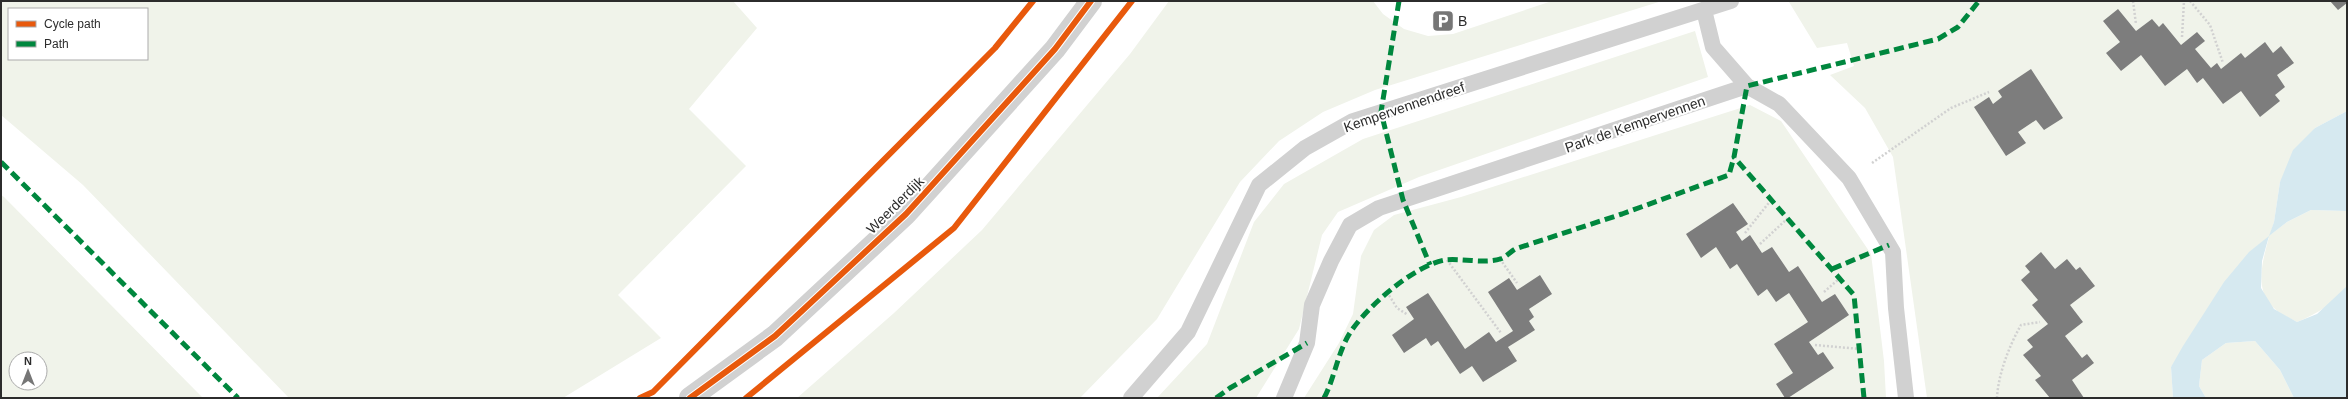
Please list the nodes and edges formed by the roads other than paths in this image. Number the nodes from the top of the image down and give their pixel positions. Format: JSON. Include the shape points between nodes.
{"nodes":[{"id":1,"x":1091,"y":1,"type":"edge"},
{"id":2,"x":1731,"y":1,"type":"edge"},
{"id":3,"x":1704,"y":10,"type":"junction"},
{"id":4,"x":1747,"y":86,"type":"junction"},
{"id":5,"x":690,"y":398,"type":"edge"},
{"id":6,"x":1131,"y":398,"type":"edge"},
{"id":7,"x":1284,"y":398,"type":"edge"},
{"id":8,"x":1906,"y":398,"type":"edge"}],
"edges":[{"from":1,"to":5,"type":"street","name":"Weerderdijk","via":[[1055,49],[906,214],[776,336]]},
{"from":2,"to":3,"type":"lane","name":"Kempervennendreef"},
{"from":3,"to":4,"type":"lane","via":[[1713,47]]},
{"from":3,"to":6,"type":"lane","name":"Kempervennendreef","via":[[1353,121],[1306,148],[1259,185],[1188,332]]},
{"from":4,"to":7,"type":"lane","name":"Park de Kempervennen","via":[[1379,208],[1350,225],[1312,305],[1307,343]]},
{"from":4,"to":8,"type":"lane","via":[[1779,104],[1849,178],[1893,252]]}]}
